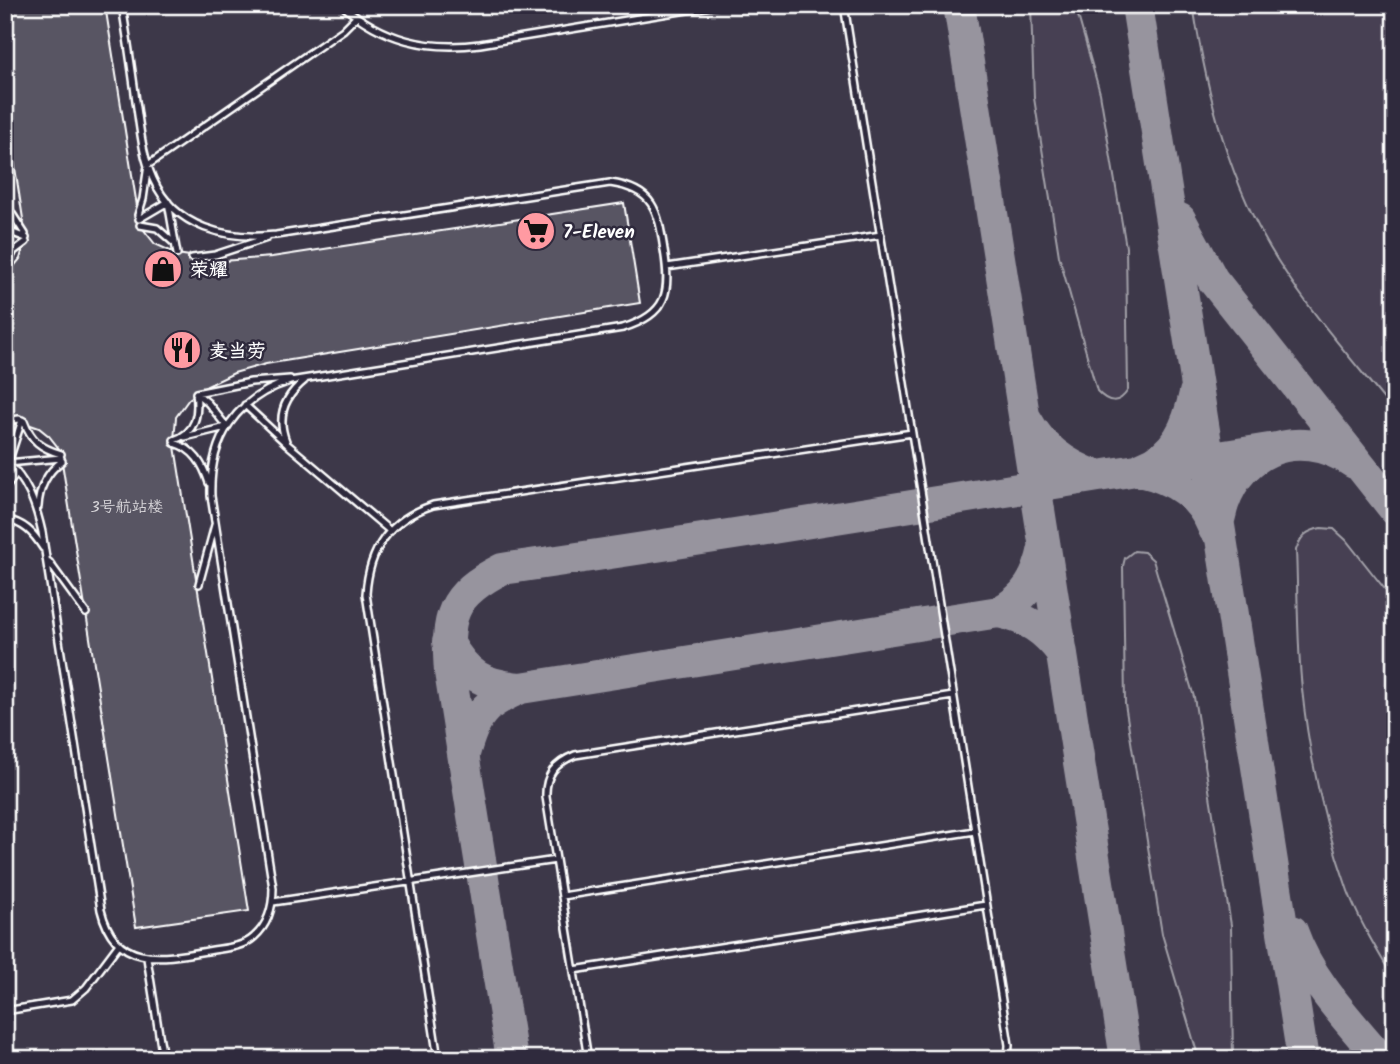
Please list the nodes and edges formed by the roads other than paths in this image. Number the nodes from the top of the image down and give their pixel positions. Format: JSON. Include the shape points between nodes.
{"nodes":[{"id":1,"x":122,"y":5,"type":"edge"},
{"id":2,"x":342,"y":5,"type":"edge"},
{"id":3,"x":718,"y":5,"type":"edge"},
{"id":4,"x":844,"y":5,"type":"edge"},
{"id":5,"x":356,"y":17,"type":"junction"},
{"id":6,"x":148,"y":165,"type":"junction"},
{"id":7,"x":168,"y":202,"type":"junction"},
{"id":8,"x":5,"y":203,"type":"edge"},
{"id":9,"x":139,"y":220,"type":"junction"},
{"id":10,"x":5,"y":230,"type":"edge"},
{"id":11,"x":276,"y":235,"type":"junction"},
{"id":12,"x":880,"y":235,"type":"junction"},
{"id":13,"x":26,"y":238,"type":"junction"},
{"id":14,"x":176,"y":246,"type":"junction"},
{"id":15,"x":177,"y":254,"type":"dead end"},
{"id":16,"x":192,"y":258,"type":"dead end"},
{"id":17,"x":667,"y":267,"type":"junction"},
{"id":18,"x":5,"y":268,"type":"edge"},
{"id":19,"x":307,"y":378,"type":"junction"},
{"id":20,"x":196,"y":393,"type":"junction"},
{"id":21,"x":245,"y":405,"type":"junction"},
{"id":22,"x":22,"y":420,"type":"junction"},
{"id":23,"x":5,"y":421,"type":"edge"},
{"id":24,"x":227,"y":427,"type":"junction"},
{"id":25,"x":912,"y":433,"type":"junction"},
{"id":26,"x":182,"y":437,"type":"junction"},
{"id":27,"x":287,"y":444,"type":"junction"},
{"id":28,"x":61,"y":458,"type":"junction"},
{"id":29,"x":7,"y":462,"type":"edge"},
{"id":30,"x":17,"y":472,"type":"junction"},
{"id":31,"x":5,"y":489,"type":"edge"},
{"id":32,"x":211,"y":496,"type":"junction"},
{"id":33,"x":38,"y":514,"type":"junction"},
{"id":34,"x":5,"y":519,"type":"edge"},
{"id":35,"x":216,"y":522,"type":"junction"},
{"id":36,"x":389,"y":530,"type":"junction"},
{"id":37,"x":46,"y":556,"type":"junction"},
{"id":38,"x":199,"y":584,"type":"dead end"},
{"id":39,"x":86,"y":613,"type":"dead end"},
{"id":40,"x":953,"y":696,"type":"junction"},
{"id":41,"x":975,"y":831,"type":"junction"},
{"id":42,"x":556,"y":860,"type":"junction"},
{"id":43,"x":411,"y":881,"type":"junction"},
{"id":44,"x":562,"y":896,"type":"junction"},
{"id":45,"x":273,"y":902,"type":"junction"},
{"id":46,"x":986,"y":905,"type":"junction"},
{"id":47,"x":119,"y":944,"type":"junction"},
{"id":48,"x":147,"y":958,"type":"junction"},
{"id":49,"x":574,"y":970,"type":"junction"},
{"id":50,"x":5,"y":1012,"type":"edge"},
{"id":51,"x":163,"y":1059,"type":"edge"},
{"id":52,"x":438,"y":1059,"type":"edge"},
{"id":53,"x":588,"y":1059,"type":"edge"},
{"id":54,"x":1008,"y":1059,"type":"edge"}],
"edges":[{"from":1,"to":6,"type":"lane"},
{"from":2,"to":5,"type":"lane"},
{"from":3,"to":5,"type":"lane","via":[[443,47],[396,38]]},
{"from":4,"to":12,"type":"lane"},
{"from":5,"to":6,"type":"lane"},
{"from":6,"to":7,"type":"lane"},
{"from":6,"to":9,"type":"lane"},
{"from":7,"to":9,"type":"lane"},
{"from":7,"to":11,"type":"lane","via":[[191,221],[222,234]]},
{"from":7,"to":14,"type":"lane"},
{"from":8,"to":13,"type":"lane"},
{"from":9,"to":14,"type":"lane","via":[[164,232]]},
{"from":10,"to":13,"type":"lane"},
{"from":11,"to":16,"type":"lane"},
{"from":11,"to":17,"type":"lane","via":[[610,183],[640,191],[653,204]]},
{"from":12,"to":17,"type":"lane"},
{"from":12,"to":25,"type":"lane"},
{"from":13,"to":18,"type":"lane"},
{"from":14,"to":15,"type":"lane"},
{"from":17,"to":19,"type":"lane","via":[[665,299],[642,322],[623,328]]},
{"from":19,"to":20,"type":"lane","via":[[251,382]]},
{"from":19,"to":21,"type":"lane","via":[[273,386]]},
{"from":19,"to":27,"type":"lane","via":[[284,403],[281,421]]},
{"from":20,"to":24,"type":"lane"},
{"from":20,"to":26,"type":"lane","via":[[196,419]]},
{"from":21,"to":24,"type":"lane"},
{"from":21,"to":27,"type":"lane"},
{"from":22,"to":23,"type":"lane"},
{"from":22,"to":28,"type":"lane","via":[[37,445]]},
{"from":22,"to":29,"type":"lane"},
{"from":24,"to":26,"type":"lane"},
{"from":24,"to":32,"type":"lane","via":[[213,466]]},
{"from":25,"to":36,"type":"lane","via":[[433,505]]},
{"from":25,"to":40,"type":"lane"},
{"from":26,"to":32,"type":"lane","via":[[174,442],[200,461]]},
{"from":27,"to":36,"type":"lane"},
{"from":28,"to":29,"type":"lane"},
{"from":28,"to":33,"type":"lane","via":[[44,481]]},
{"from":29,"to":30,"type":"lane"},
{"from":30,"to":31,"type":"lane"},
{"from":30,"to":33,"type":"lane"},
{"from":32,"to":35,"type":"lane"},
{"from":33,"to":37,"type":"lane"},
{"from":34,"to":37,"type":"lane","via":[[27,528]]},
{"from":35,"to":38,"type":"lane"},
{"from":35,"to":45,"type":"lane"},
{"from":36,"to":43,"type":"lane","via":[[370,563],[366,594]]},
{"from":37,"to":39,"type":"lane"},
{"from":37,"to":47,"type":"lane","via":[[101,910],[109,933]]},
{"from":40,"to":41,"type":"lane"},
{"from":40,"to":42,"type":"lane","via":[[564,759],[551,773],[546,789]]},
{"from":41,"to":44,"type":"lane"},
{"from":41,"to":46,"type":"lane"},
{"from":42,"to":43,"type":"lane"},
{"from":42,"to":44,"type":"lane"},
{"from":43,"to":45,"type":"lane"},
{"from":43,"to":52,"type":"lane"},
{"from":44,"to":49,"type":"lane"},
{"from":45,"to":48,"type":"lane","via":[[268,918],[251,940]]},
{"from":46,"to":49,"type":"lane"},
{"from":46,"to":54,"type":"lane"},
{"from":47,"to":48,"type":"lane"},
{"from":47,"to":50,"type":"lane","via":[[72,1000]]},
{"from":48,"to":51,"type":"lane"},
{"from":49,"to":53,"type":"lane"}]}
